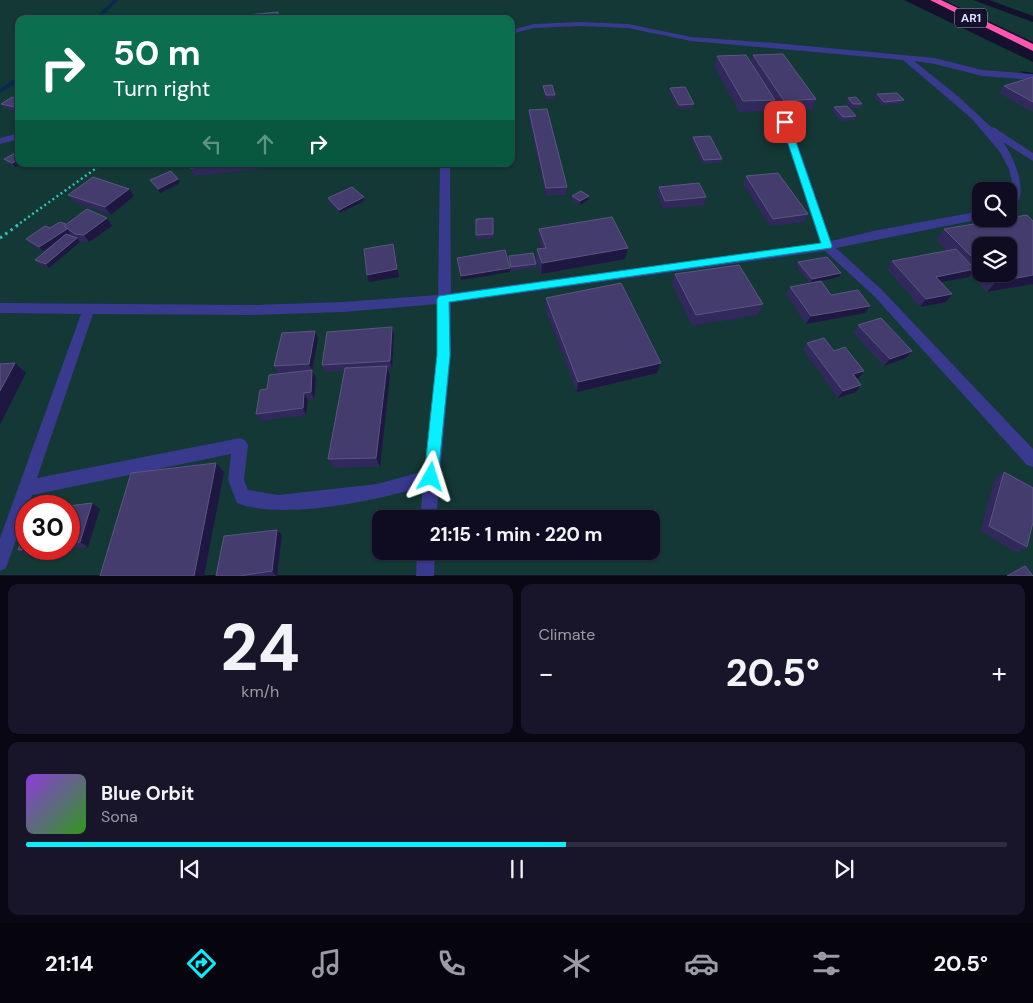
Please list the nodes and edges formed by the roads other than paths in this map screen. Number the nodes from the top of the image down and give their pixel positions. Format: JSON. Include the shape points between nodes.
{"nodes":[{"id":1,"x":934,"y":0,"type":"edge"},
{"id":2,"x":515,"y":31,"type":"edge"},
{"id":3,"x":1033,"y":48,"type":"edge"},
{"id":4,"x":907,"y":60,"type":"junction"},
{"id":5,"x":1033,"y":77,"type":"edge"},
{"id":6,"x":785,"y":122,"type":"dead end"},
{"id":7,"x":982,"y":123,"type":"junction"},
{"id":8,"x":15,"y":137,"type":"edge"},
{"id":9,"x":0,"y":141,"type":"edge"},
{"id":10,"x":1033,"y":158,"type":"edge"},
{"id":11,"x":445,"y":167,"type":"edge"},
{"id":12,"x":1017,"y":182,"type":"edge"},
{"id":13,"x":972,"y":217,"type":"edge"},
{"id":14,"x":827,"y":246,"type":"junction"},
{"id":15,"x":443,"y":299,"type":"junction"},
{"id":16,"x":0,"y":308,"type":"edge"},
{"id":17,"x":89,"y":308,"type":"junction"},
{"id":18,"x":1033,"y":460,"type":"edge"},
{"id":19,"x":431,"y":477,"type":"junction"},
{"id":20,"x":26,"y":488,"type":"junction"},
{"id":21,"x":429,"y":510,"type":"edge"},
{"id":22,"x":426,"y":560,"type":"edge"},
{"id":23,"x":0,"y":562,"type":"edge"},
{"id":24,"x":425,"y":576,"type":"edge"}],
"edges":[{"from":1,"to":3,"type":"highway","number":"AR1"},
{"from":2,"to":4,"type":"street","via":[[534,26],[610,24],[691,39]]},
{"from":4,"to":5,"type":"street","via":[[945,63],[982,73]]},
{"from":4,"to":7,"type":"street"},
{"from":6,"to":14,"type":"street"},
{"from":7,"to":10,"type":"street"},
{"from":7,"to":12,"type":"street","via":[[1004,151]]},
{"from":8,"to":9,"type":"street"},
{"from":11,"to":15,"type":"street"},
{"from":13,"to":14,"type":"street"},
{"from":14,"to":15,"type":"street"},
{"from":14,"to":18,"type":"street","via":[[885,300]]},
{"from":15,"to":17,"type":"street","via":[[343,308]]},
{"from":15,"to":19,"type":"street","via":[[444,355]]},
{"from":16,"to":17,"type":"street"},
{"from":17,"to":20,"type":"street"},
{"from":19,"to":20,"type":"street","via":[[377,492],[278,503],[244,497],[236,480],[240,445]]},
{"from":19,"to":21,"type":"street"},
{"from":20,"to":23,"type":"street"},
{"from":22,"to":24,"type":"street"}]}
